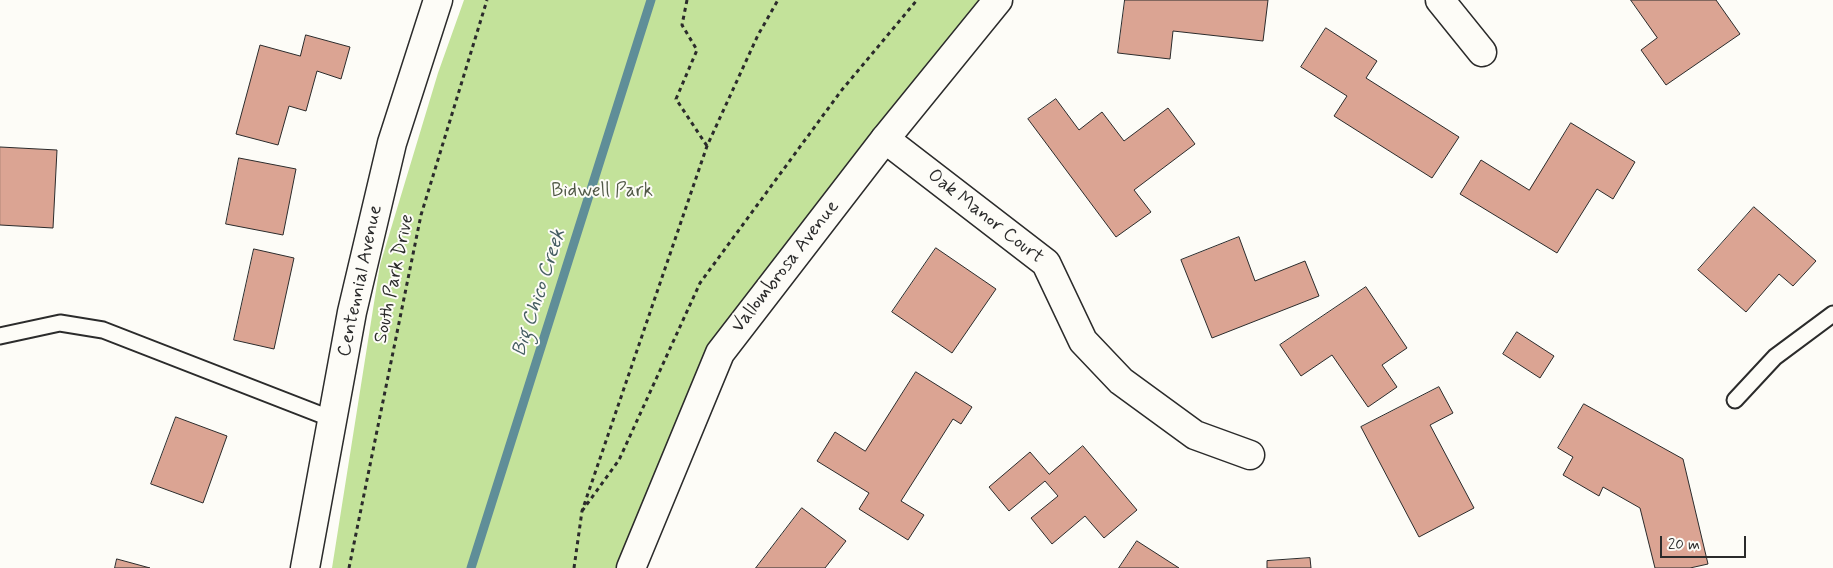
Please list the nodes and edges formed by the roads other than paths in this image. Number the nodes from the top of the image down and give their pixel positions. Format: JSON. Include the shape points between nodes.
{"nodes":[{"id":1,"x":438,"y":0,"type":"edge"},
{"id":2,"x":998,"y":0,"type":"edge"},
{"id":3,"x":1440,"y":0,"type":"edge"},
{"id":4,"x":1482,"y":52,"type":"dead end"},
{"id":5,"x":885,"y":138,"type":"junction"},
{"id":6,"x":1833,"y":314,"type":"edge"},
{"id":7,"x":0,"y":336,"type":"edge"},
{"id":8,"x":1735,"y":400,"type":"dead end"},
{"id":9,"x":332,"y":419,"type":"junction"},
{"id":10,"x":1250,"y":455,"type":"dead end"},
{"id":11,"x":305,"y":568,"type":"edge"},
{"id":12,"x":631,"y":568,"type":"edge"}],
"edges":[{"from":1,"to":9,"type":"street","name":"Centennial Avenue","via":[[392,143],[352,312]]},
{"from":2,"to":5,"type":"street","name":"Vallombrosa Avenue"},
{"from":3,"to":4,"type":"street"},
{"from":5,"to":10,"type":"street","name":"Oak Manor Court","via":[[1046,264],[1083,342],[1121,381],[1195,434]]},
{"from":5,"to":12,"type":"street","name":"Vallombrosa Avenue","via":[[720,352]]},
{"from":6,"to":8,"type":"lane","via":[[1775,357]]},
{"from":7,"to":9,"type":"lane","via":[[60,323],[104,330]]},
{"from":9,"to":11,"type":"street","name":"Centennial Avenue"}]}
